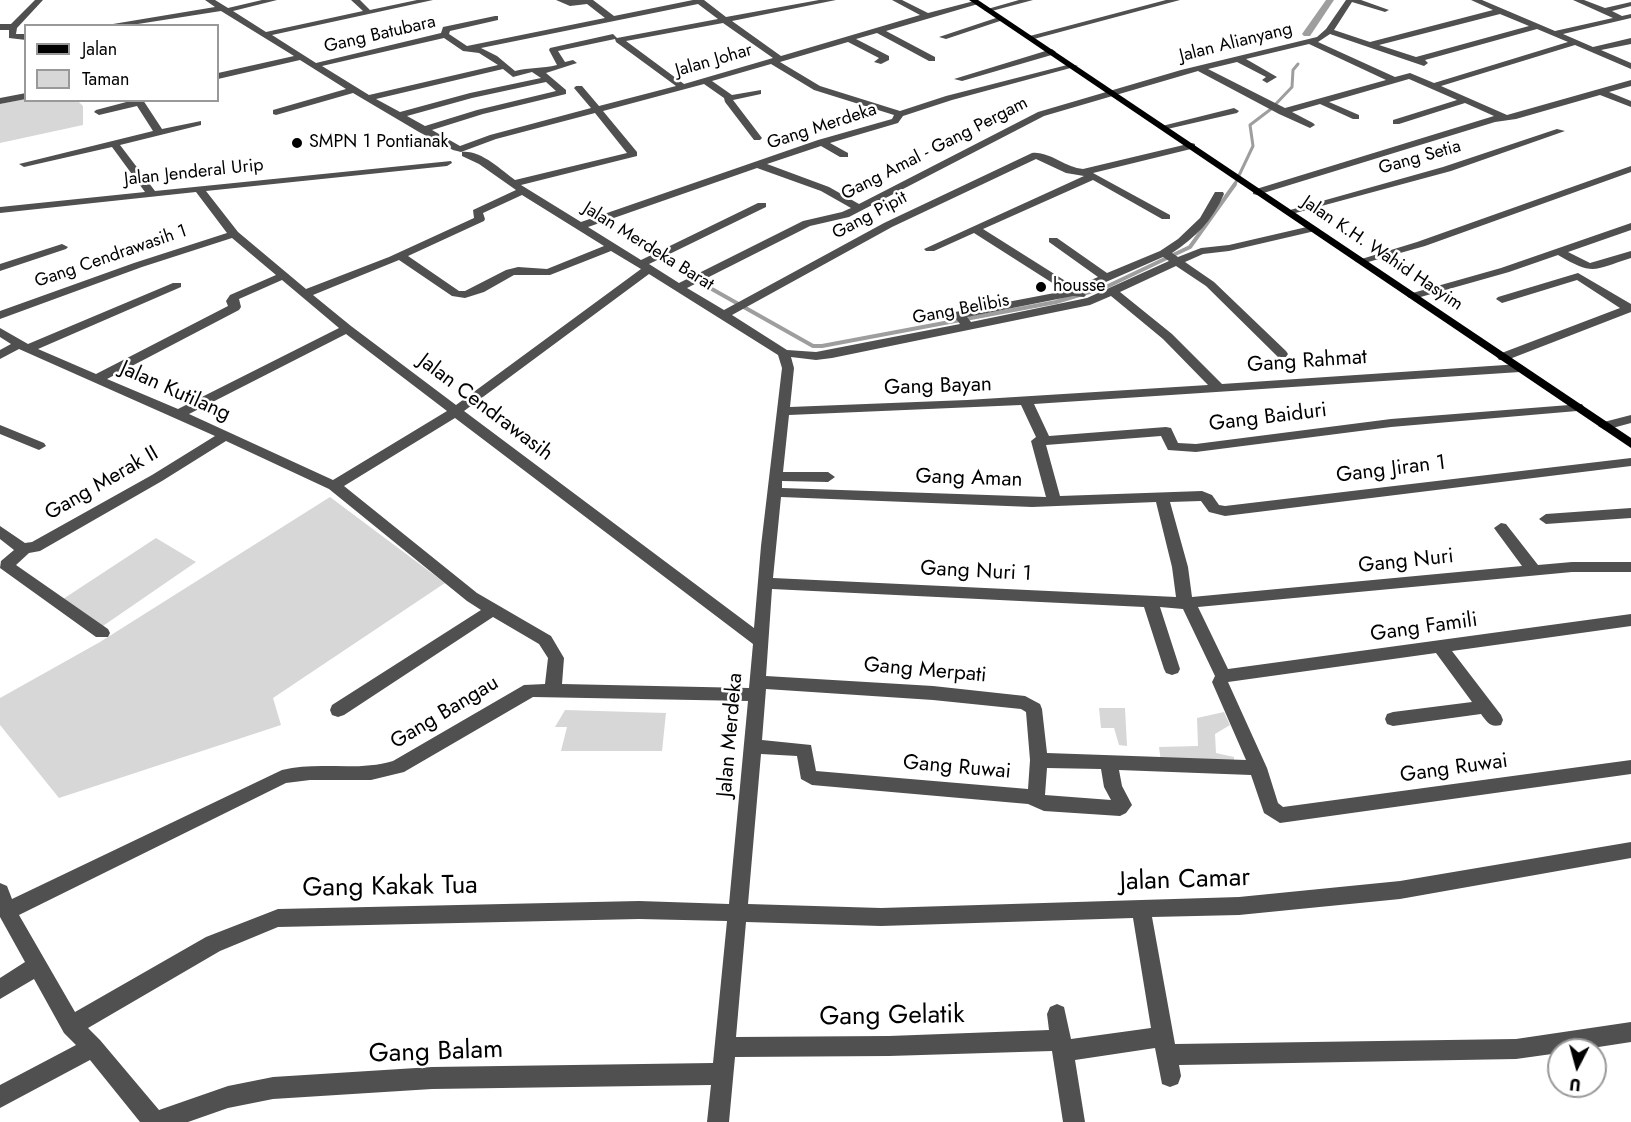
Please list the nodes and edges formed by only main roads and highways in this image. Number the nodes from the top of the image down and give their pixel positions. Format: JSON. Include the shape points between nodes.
{"nodes":[{"id":1,"x":974,"y":1,"type":"edge"},
{"id":2,"x":1631,"y":444,"type":"edge"}],
"edges":[{"from":1,"to":2,"type":"main road","name":"Jalan K.H. Wahid Hasyim"}]}
